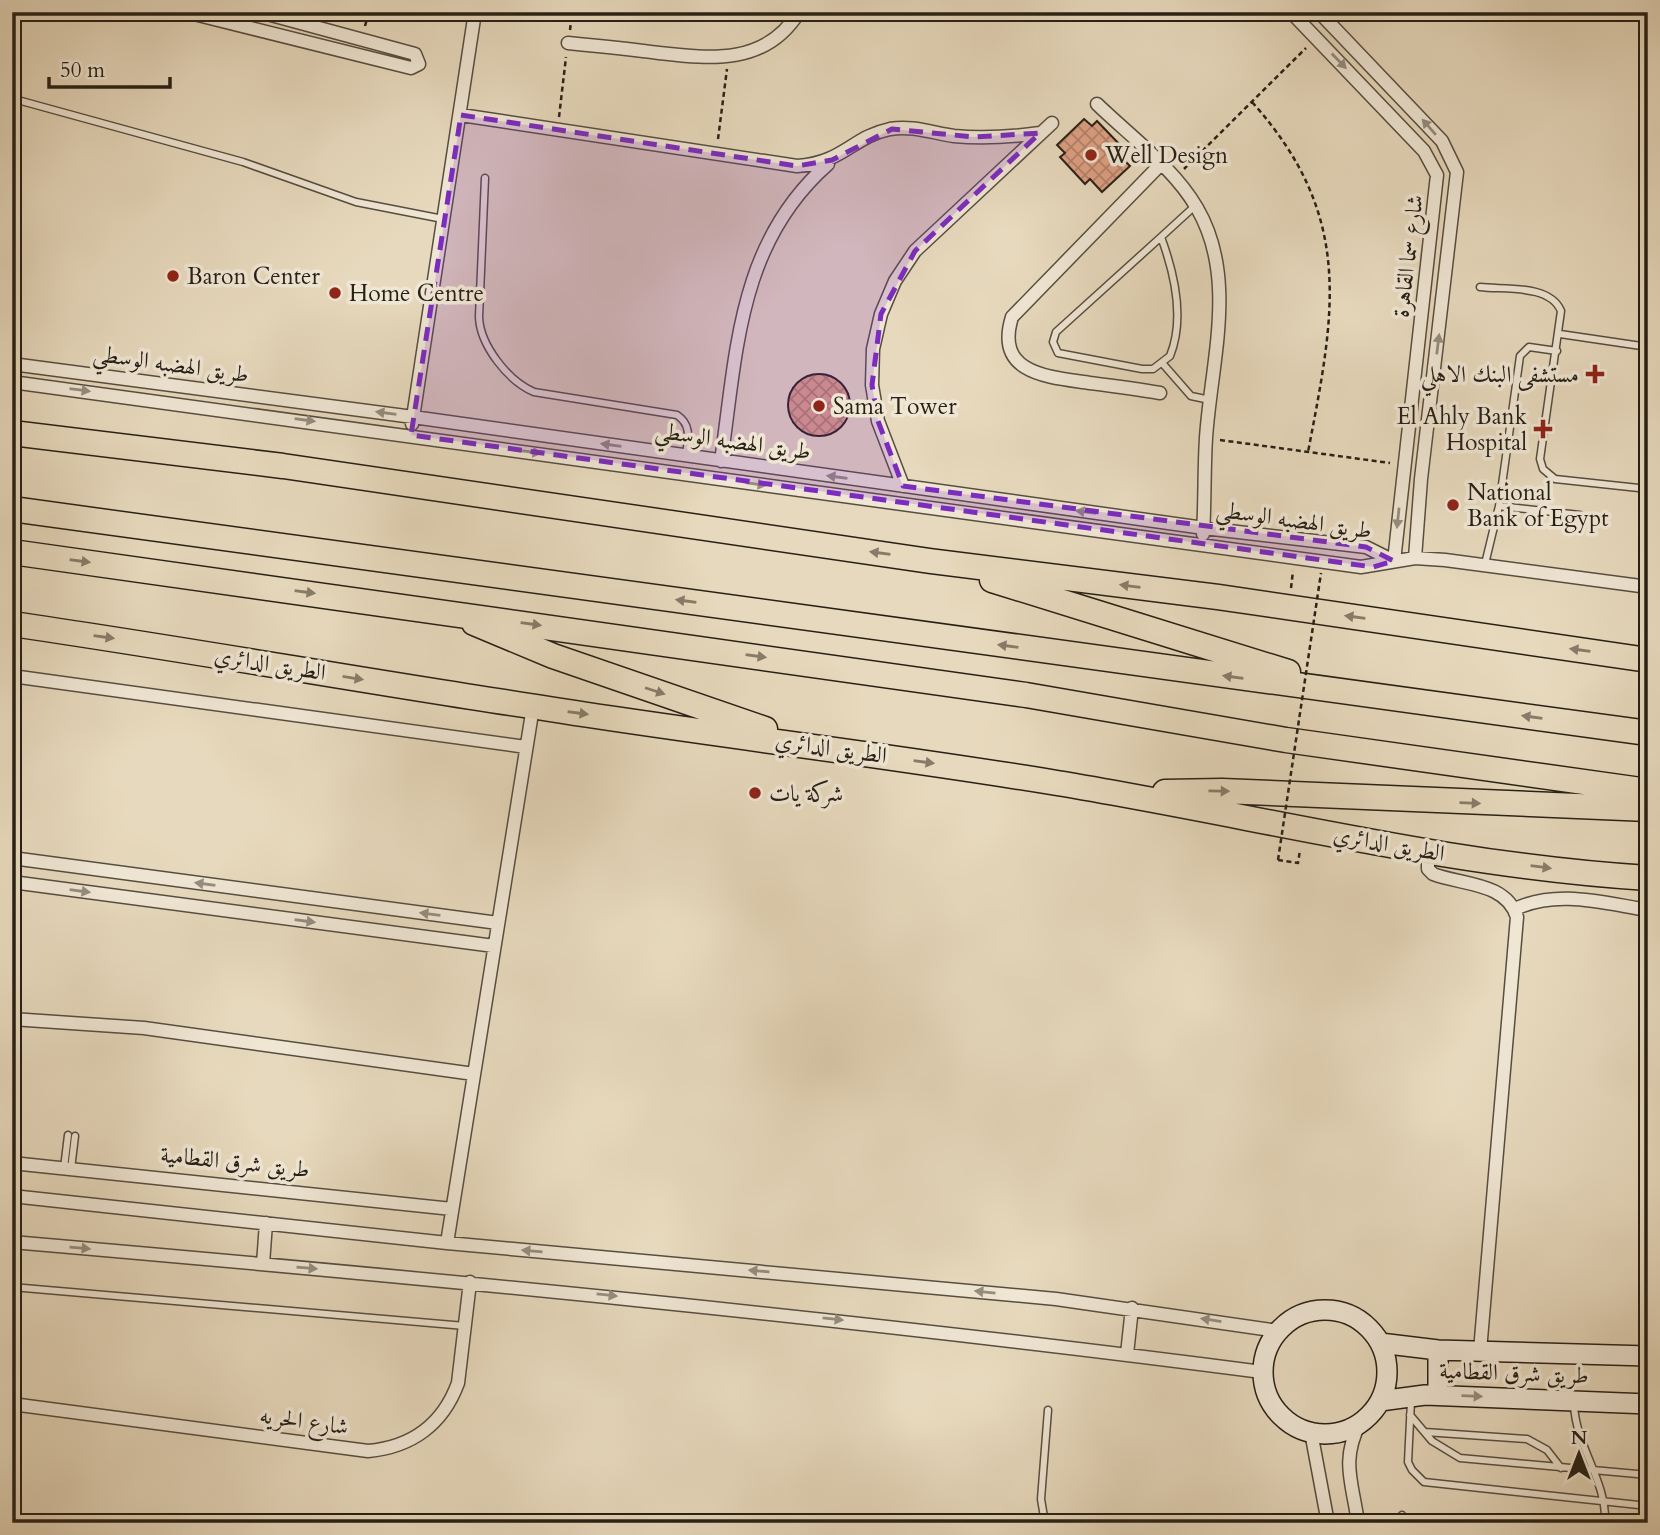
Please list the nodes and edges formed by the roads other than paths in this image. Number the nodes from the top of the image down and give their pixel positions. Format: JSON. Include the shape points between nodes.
{"nodes":[{"id":1,"x":186,"y":12,"type":"edge"},
{"id":2,"x":260,"y":12,"type":"edge"},
{"id":3,"x":475,"y":12,"type":"edge"},
{"id":4,"x":799,"y":12,"type":"edge"},
{"id":5,"x":1291,"y":12,"type":"edge"},
{"id":6,"x":1320,"y":12,"type":"edge"},
{"id":7,"x":568,"y":43,"type":"road end"},
{"id":8,"x":14,"y":99,"type":"dead end"},
{"id":9,"x":1097,"y":104,"type":"dead end"},
{"id":10,"x":461,"y":115,"type":"junction"},
{"id":11,"x":1052,"y":123,"type":"dead end"},
{"id":12,"x":1040,"y":133,"type":"junction"},
{"id":13,"x":832,"y":160,"type":"junction"},
{"id":14,"x":1160,"y":165,"type":"junction"},
{"id":15,"x":485,"y":178,"type":"dead end"},
{"id":16,"x":1436,"y":194,"type":"junction"},
{"id":17,"x":1456,"y":195,"type":"junction"},
{"id":18,"x":1196,"y":205,"type":"junction"},
{"id":19,"x":445,"y":219,"type":"junction"},
{"id":20,"x":1161,"y":237,"type":"junction"},
{"id":21,"x":1480,"y":288,"type":"dead end"},
{"id":22,"x":1560,"y":334,"type":"junction"},
{"id":23,"x":1648,"y":346,"type":"edge"},
{"id":24,"x":1557,"y":351,"type":"junction"},
{"id":25,"x":12,"y":364,"type":"edge"},
{"id":26,"x":1163,"y":364,"type":"junction"},
{"id":27,"x":12,"y":382,"type":"edge"},
{"id":28,"x":1160,"y":393,"type":"dead end"},
{"id":29,"x":1210,"y":400,"type":"junction"},
{"id":30,"x":413,"y":417,"type":"junction"},
{"id":31,"x":12,"y":433,"type":"edge"},
{"id":32,"x":411,"y":435,"type":"junction"},
{"id":33,"x":686,"y":456,"type":"junction"},
{"id":34,"x":721,"y":461,"type":"junction"},
{"id":35,"x":1403,"y":471,"type":"junction"},
{"id":36,"x":805,"y":472,"type":"junction"},
{"id":37,"x":1421,"y":479,"type":"junction"},
{"id":38,"x":903,"y":486,"type":"junction"},
{"id":39,"x":1648,"y":489,"type":"edge"},
{"id":40,"x":803,"y":490,"type":"junction"},
{"id":41,"x":1499,"y":506,"type":"junction"},
{"id":42,"x":12,"y":509,"type":"edge"},
{"id":43,"x":1580,"y":514,"type":"dead end"},
{"id":44,"x":1203,"y":528,"type":"junction"},
{"id":45,"x":1203,"y":545,"type":"junction"},
{"id":46,"x":12,"y":552,"type":"edge"},
{"id":47,"x":1416,"y":558,"type":"junction"},
{"id":48,"x":930,"y":561,"type":"junction"},
{"id":49,"x":1394,"y":561,"type":"junction"},
{"id":50,"x":1485,"y":564,"type":"junction"},
{"id":51,"x":1648,"y":587,"type":"edge"},
{"id":52,"x":455,"y":613,"type":"junction"},
{"id":53,"x":12,"y":624,"type":"edge"},
{"id":54,"x":1648,"y":660,"type":"edge"},
{"id":55,"x":12,"y":676,"type":"edge"},
{"id":56,"x":1355,"y":694,"type":"junction"},
{"id":57,"x":533,"y":707,"type":"junction"},
{"id":58,"x":1648,"y":733,"type":"edge"},
{"id":59,"x":808,"y":745,"type":"junction"},
{"id":60,"x":526,"y":747,"type":"junction"},
{"id":61,"x":1648,"y":791,"type":"edge"},
{"id":62,"x":1126,"y":794,"type":"junction"},
{"id":63,"x":1433,"y":801,"type":"junction"},
{"id":64,"x":1648,"y":809,"type":"edge"},
{"id":65,"x":1208,"y":811,"type":"junction"},
{"id":66,"x":1428,"y":851,"type":"junction"},
{"id":67,"x":12,"y":858,"type":"edge"},
{"id":68,"x":1648,"y":878,"type":"edge"},
{"id":69,"x":175,"y":880,"type":"junction"},
{"id":70,"x":12,"y":882,"type":"edge"},
{"id":71,"x":171,"y":903,"type":"junction"},
{"id":72,"x":361,"y":905,"type":"junction"},
{"id":73,"x":1515,"y":909,"type":"junction"},
{"id":74,"x":1648,"y":910,"type":"edge"},
{"id":75,"x":498,"y":923,"type":"junction"},
{"id":76,"x":358,"y":928,"type":"junction"},
{"id":77,"x":494,"y":946,"type":"junction"},
{"id":78,"x":12,"y":1019,"type":"edge"},
{"id":79,"x":474,"y":1074,"type":"junction"},
{"id":80,"x":71,"y":1136,"type":"dead end"},
{"id":81,"x":12,"y":1163,"type":"edge"},
{"id":82,"x":67,"y":1168,"type":"junction"},
{"id":83,"x":12,"y":1196,"type":"edge"},
{"id":84,"x":452,"y":1209,"type":"junction"},
{"id":85,"x":266,"y":1223,"type":"junction"},
{"id":86,"x":12,"y":1242,"type":"edge"},
{"id":87,"x":447,"y":1243,"type":"junction"},
{"id":88,"x":263,"y":1264,"type":"junction"},
{"id":89,"x":470,"y":1282,"type":"junction"},
{"id":90,"x":12,"y":1287,"type":"edge"},
{"id":91,"x":1132,"y":1308,"type":"junction"},
{"id":92,"x":465,"y":1326,"type":"junction"},
{"id":93,"x":1278,"y":1331,"type":"junction"},
{"id":94,"x":1380,"y":1343,"type":"junction"},
{"id":95,"x":1438,"y":1350,"type":"junction"},
{"id":96,"x":1480,"y":1351,"type":"junction"},
{"id":97,"x":1127,"y":1354,"type":"junction"},
{"id":98,"x":1648,"y":1356,"type":"edge"},
{"id":99,"x":1262,"y":1371,"type":"junction"},
{"id":100,"x":1412,"y":1395,"type":"junction"},
{"id":101,"x":1438,"y":1395,"type":"junction"},
{"id":102,"x":1573,"y":1399,"type":"junction"},
{"id":103,"x":1380,"y":1401,"type":"junction"},
{"id":104,"x":12,"y":1404,"type":"edge"},
{"id":105,"x":1648,"y":1404,"type":"edge"},
{"id":106,"x":1048,"y":1410,"type":"dead end"},
{"id":107,"x":1410,"y":1415,"type":"junction"},
{"id":108,"x":1360,"y":1423,"type":"junction"},
{"id":109,"x":1311,"y":1432,"type":"junction"},
{"id":110,"x":1425,"y":1432,"type":"junction"},
{"id":111,"x":1561,"y":1468,"type":"junction"},
{"id":112,"x":1594,"y":1471,"type":"junction"},
{"id":113,"x":1648,"y":1475,"type":"edge"},
{"id":114,"x":1604,"y":1502,"type":"junction"},
{"id":115,"x":1648,"y":1506,"type":"edge"},
{"id":116,"x":1045,"y":1523,"type":"edge"},
{"id":117,"x":1328,"y":1523,"type":"edge"},
{"id":118,"x":1358,"y":1523,"type":"edge"},
{"id":119,"x":1605,"y":1523,"type":"edge"}],
"edges":[{"from":1,"to":2,"type":"street","via":[[411,68],[419,64],[415,54]]},
{"from":3,"to":10,"type":"street"},
{"from":4,"to":7,"type":"street","via":[[763,47],[728,58]]},
{"from":5,"to":16,"type":"street","name":"شارع سما القاهرة","one_way":true,"via":[[1424,151],[1437,175]]},
{"from":17,"to":6,"type":"street","name":"شارع سما القاهرة","one_way":true,"via":[[1457,172],[1442,142]]},
{"from":8,"to":19,"type":"lane","via":[[243,162],[356,202]]},
{"from":9,"to":14,"type":"street"},
{"from":10,"to":13,"type":"street","via":[[797,166]]},
{"from":10,"to":19,"type":"street"},
{"from":11,"to":12,"type":"street"},
{"from":12,"to":13,"type":"street","via":[[974,138],[892,129],[873,134]]},
{"from":12,"to":38,"type":"street","via":[[915,251],[881,314],[873,349],[872,386],[878,421]]},
{"from":13,"to":34,"type":"street","via":[[784,212],[752,276]]},
{"from":14,"to":18,"type":"street"},
{"from":14,"to":28,"type":"street","via":[[1012,317],[1008,331],[1015,358],[1038,375]]},
{"from":15,"to":33,"type":"lane","via":[[479,317],[489,349],[522,386],[534,392],[681,418],[688,430]]},
{"from":16,"to":17,"type":"street"},
{"from":16,"to":35,"type":"street","name":"شارع سما القاهرة"},
{"from":37,"to":17,"type":"street","name":"شارع سما القاهرة","one_way":true},
{"from":18,"to":20,"type":"lane"},
{"from":18,"to":29,"type":"street","via":[[1214,247],[1219,283]]},
{"from":19,"to":30,"type":"street"},
{"from":20,"to":26,"type":"lane","via":[[1175,285],[1176,310],[1174,345]]},
{"from":20,"to":26,"type":"lane","via":[[1060,327],[1053,342],[1063,356],[1142,369]]},
{"from":21,"to":22,"type":"lane","via":[[1549,295],[1562,311]]},
{"from":22,"to":23,"type":"lane"},
{"from":22,"to":24,"type":"lane"},
{"from":24,"to":39,"type":"lane","via":[[1540,458],[1543,469],[1555,479]]},
{"from":24,"to":41,"type":"lane","via":[[1529,347],[1520,356]]},
{"from":30,"to":25,"type":"street","name":"طريق الهضبه الوسطي","one_way":true},
{"from":26,"to":29,"type":"lane","via":[[1191,396]]},
{"from":27,"to":32,"type":"street","name":"طريق الهضبه الوسطي","one_way":true},
{"from":29,"to":44,"type":"street"},
{"from":30,"to":32,"type":"street"},
{"from":33,"to":30,"type":"street","name":"طريق الهضبه الوسطي","one_way":true},
{"from":48,"to":31,"type":"highway","one_way":true,"via":[[323,471]]},
{"from":32,"to":40,"type":"street","name":"طريق الهضبه الوسطي","one_way":true},
{"from":33,"to":34,"type":"street","name":"طريق الهضبه الوسطي"},
{"from":34,"to":36,"type":"street","name":"طريق الهضبه الوسطي"},
{"from":35,"to":37,"type":"street"},
{"from":35,"to":49,"type":"street","name":"شارع سما القاهرة","one_way":true},
{"from":38,"to":36,"type":"street","name":"طريق الهضبه الوسطي","one_way":true},
{"from":36,"to":40,"type":"street"},
{"from":37,"to":47,"type":"street","name":"شارع سما القاهرة"},
{"from":44,"to":38,"type":"street","name":"طريق الهضبه الوسطي","one_way":true},
{"from":40,"to":45,"type":"street","name":"طريق الهضبه الوسطي"},
{"from":41,"to":43,"type":"lane"},
{"from":41,"to":50,"type":"lane"},
{"from":56,"to":42,"type":"highway","one_way":true},
{"from":44,"to":45,"type":"street"},
{"from":44,"to":49,"type":"street","name":"طريق الهضبه الوسطي","via":[[1366,548]]},
{"from":45,"to":49,"type":"street","name":"طريق الهضبه الوسطي","via":[[1361,566]]},
{"from":46,"to":52,"type":"highway","one_way":true},
{"from":47,"to":49,"type":"street"},
{"from":47,"to":50,"type":"street"},
{"from":54,"to":48,"type":"highway","one_way":true,"via":[[1218,597]]},
{"from":48,"to":56,"type":"highway"},
{"from":50,"to":51,"type":"street"},
{"from":52,"to":59,"type":"highway","one_way":true,"via":[[553,656]]},
{"from":52,"to":61,"type":"highway","one_way":true},
{"from":53,"to":57,"type":"highway","name":"الطريق الدائري","one_way":true},
{"from":55,"to":60,"type":"street"},
{"from":58,"to":56,"type":"highway","one_way":true},
{"from":57,"to":59,"type":"highway","name":"الطريق الدائري","one_way":true},
{"from":57,"to":60,"type":"street"},
{"from":59,"to":62,"type":"highway","name":"الطريق الدائري","one_way":true},
{"from":60,"to":75,"type":"street"},
{"from":62,"to":63,"type":"highway","one_way":true,"via":[[1222,791]]},
{"from":62,"to":65,"type":"highway","name":"الطريق الدائري"},
{"from":63,"to":64,"type":"highway","one_way":true},
{"from":63,"to":65,"type":"highway","via":[[1381,807]]},
{"from":65,"to":66,"type":"highway","name":"الطريق الدائري"},
{"from":66,"to":68,"type":"highway","name":"الطريق الدائري","one_way":true},
{"from":66,"to":73,"type":"street","via":[[1428,869],[1433,874],[1487,888]]},
{"from":67,"to":69,"type":"street"},
{"from":69,"to":71,"type":"street"},
{"from":72,"to":69,"type":"street","one_way":true},
{"from":70,"to":71,"type":"street","one_way":true},
{"from":71,"to":76,"type":"street","one_way":true},
{"from":75,"to":72,"type":"street","one_way":true},
{"from":72,"to":76,"type":"street"},
{"from":73,"to":74,"type":"street","via":[[1550,898],[1568,898]]},
{"from":73,"to":96,"type":"street"},
{"from":75,"to":77,"type":"street"},
{"from":76,"to":77,"type":"street"},
{"from":77,"to":79,"type":"street"},
{"from":78,"to":79,"type":"street","via":[[144,1028]]},
{"from":79,"to":84,"type":"street"},
{"from":80,"to":82,"type":"lane"},
{"from":81,"to":82,"type":"street","name":"طريق شرق القطامية"},
{"from":82,"to":84,"type":"street","name":"طريق شرق القطامية"},
{"from":83,"to":85,"type":"street"},
{"from":84,"to":87,"type":"street"},
{"from":85,"to":87,"type":"street"},
{"from":85,"to":88,"type":"street"},
{"from":86,"to":88,"type":"street","one_way":true},
{"from":91,"to":87,"type":"street","one_way":true},
{"from":88,"to":89,"type":"street","one_way":true},
{"from":89,"to":92,"type":"street","name":"شارع الحريه"},
{"from":89,"to":97,"type":"street","one_way":true},
{"from":90,"to":92,"type":"lane"},
{"from":93,"to":91,"type":"street","one_way":true},
{"from":91,"to":97,"type":"street"},
{"from":92,"to":104,"type":"street","name":"شارع الحريه","via":[[458,1382],[448,1407],[421,1435],[382,1450]]},
{"from":93,"to":94,"type":"street","via":[[1303,1314],[1332,1310],[1360,1321]]},
{"from":93,"to":99,"type":"street"},
{"from":94,"to":95,"type":"street","name":"طريق شرق القطامية"},
{"from":94,"to":103,"type":"street","via":[[1387,1372]]},
{"from":95,"to":96,"type":"street","name":"طريق شرق القطامية"},
{"from":95,"to":101,"type":"street"},
{"from":96,"to":98,"type":"street","name":"طريق شرق القطامية"},
{"from":97,"to":99,"type":"street"},
{"from":99,"to":109,"type":"street","via":[[1268,1399],[1276,1410],[1298,1428]]},
{"from":100,"to":101,"type":"street","name":"طريق شرق القطامية"},
{"from":100,"to":103,"type":"street","name":"طريق شرق القطامية"},
{"from":100,"to":107,"type":"lane"},
{"from":101,"to":102,"type":"street","name":"طريق شرق القطامية","one_way":true},
{"from":102,"to":105,"type":"street","name":"طريق شرق القطامية"},
{"from":102,"to":112,"type":"lane"},
{"from":103,"to":108,"type":"street"},
{"from":106,"to":116,"type":"lane","via":[[1041,1499]]},
{"from":107,"to":110,"type":"lane"},
{"from":107,"to":114,"type":"lane","via":[[1409,1462],[1424,1482]]},
{"from":108,"to":109,"type":"street","via":[[1336,1433]]},
{"from":108,"to":118,"type":"street","via":[[1348,1459]]},
{"from":109,"to":117,"type":"street"},
{"from":110,"to":111,"type":"lane","via":[[1460,1458]]},
{"from":110,"to":111,"type":"lane","via":[[1527,1439],[1541,1445]]},
{"from":111,"to":112,"type":"lane"},
{"from":112,"to":113,"type":"lane"},
{"from":112,"to":114,"type":"lane"},
{"from":114,"to":115,"type":"lane"},
{"from":114,"to":119,"type":"lane"}]}
